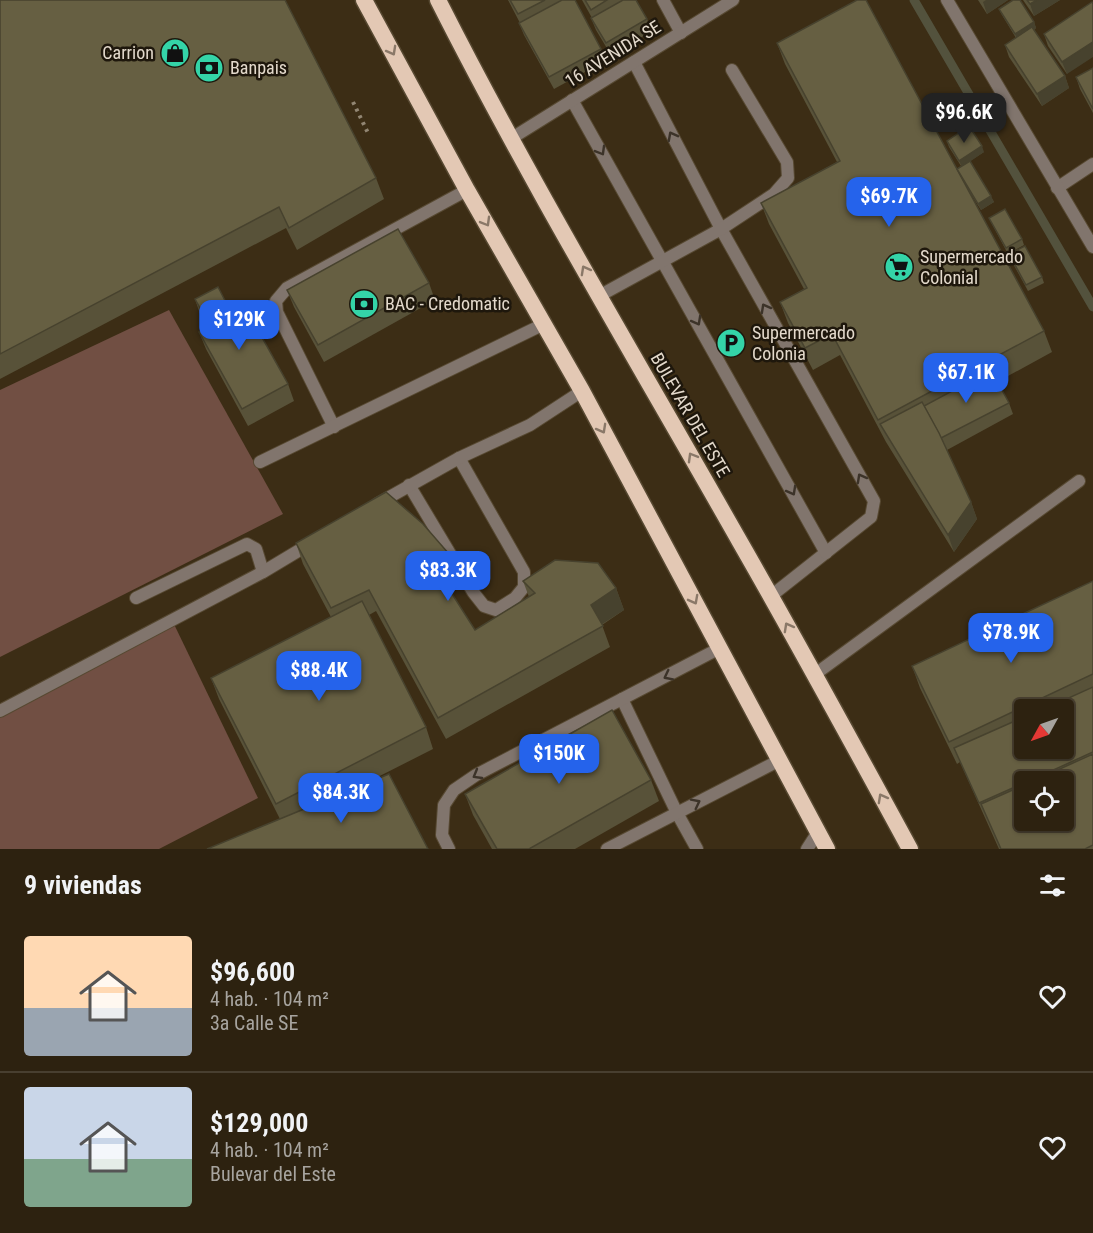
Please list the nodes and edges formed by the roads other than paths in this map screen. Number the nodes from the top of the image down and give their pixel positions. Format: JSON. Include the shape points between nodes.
{"nodes":[{"id":1,"x":363,"y":0,"type":"edge"},
{"id":2,"x":438,"y":0,"type":"edge"},
{"id":3,"x":663,"y":0,"type":"edge"},
{"id":4,"x":733,"y":0,"type":"edge"},
{"id":5,"x":947,"y":0,"type":"edge"},
{"id":6,"x":681,"y":33,"type":"junction"},
{"id":7,"x":634,"y":62,"type":"junction"},
{"id":8,"x":732,"y":70,"type":"dead end"},
{"id":9,"x":572,"y":100,"type":"junction"},
{"id":10,"x":512,"y":138,"type":"junction"},
{"id":11,"x":1093,"y":164,"type":"edge"},
{"id":12,"x":1057,"y":188,"type":"junction"},
{"id":13,"x":467,"y":190,"type":"junction"},
{"id":14,"x":721,"y":229,"type":"junction"},
{"id":15,"x":1093,"y":247,"type":"edge"},
{"id":16,"x":663,"y":261,"type":"junction"},
{"id":17,"x":599,"y":296,"type":"junction"},
{"id":18,"x":544,"y":324,"type":"junction"},
{"id":19,"x":582,"y":391,"type":"junction"},
{"id":20,"x":334,"y":427,"type":"junction"},
{"id":21,"x":459,"y":458,"type":"junction"},
{"id":22,"x":260,"y":462,"type":"dead end"},
{"id":23,"x":1078,"y":481,"type":"dead end"},
{"id":24,"x":409,"y":485,"type":"junction"},
{"id":25,"x":370,"y":508,"type":"edge"},
{"id":26,"x":321,"y":537,"type":"edge"},
{"id":27,"x":826,"y":554,"type":"junction"},
{"id":28,"x":263,"y":572,"type":"junction"},
{"id":29,"x":771,"y":596,"type":"junction"},
{"id":30,"x":136,"y":598,"type":"dead end"},
{"id":31,"x":720,"y":648,"type":"junction"},
{"id":32,"x":814,"y":675,"type":"junction"},
{"id":33,"x":622,"y":699,"type":"junction"},
{"id":34,"x":0,"y":711,"type":"edge"},
{"id":35,"x":780,"y":760,"type":"junction"},
{"id":36,"x":677,"y":813,"type":"junction"},
{"id":37,"x":818,"y":832,"type":"junction"},
{"id":38,"x":449,"y":849,"type":"edge"},
{"id":39,"x":607,"y":849,"type":"edge"},
{"id":40,"x":697,"y":849,"type":"edge"},
{"id":41,"x":807,"y":849,"type":"edge"},
{"id":42,"x":827,"y":849,"type":"edge"},
{"id":43,"x":910,"y":849,"type":"edge"}],
"edges":[{"from":1,"to":13,"type":"highway","one_way":true},
{"from":2,"to":10,"type":"highway","name":"BULEVAR DEL ESTE"},
{"from":3,"to":6,"type":"street"},
{"from":4,"to":6,"type":"street","name":"16 AVENIDA SE"},
{"from":5,"to":12,"type":"street"},
{"from":6,"to":7,"type":"street","name":"16 AVENIDA SE"},
{"from":7,"to":9,"type":"street","name":"16 AVENIDA SE"},
{"from":14,"to":7,"type":"street","one_way":true},
{"from":8,"to":14,"type":"street","via":[[787,162],[788,178],[774,194]]},
{"from":9,"to":10,"type":"street","name":"16 AVENIDA SE"},
{"from":9,"to":16,"type":"street","one_way":true},
{"from":17,"to":10,"type":"highway","name":"BULEVAR DEL ESTE","one_way":true},
{"from":11,"to":12,"type":"street"},
{"from":12,"to":15,"type":"street"},
{"from":13,"to":18,"type":"highway","one_way":true},
{"from":13,"to":20,"type":"street","via":[[287,288],[276,301],[277,312]]},
{"from":14,"to":16,"type":"street"},
{"from":27,"to":14,"type":"street","one_way":true,"via":[[871,517],[874,501]]},
{"from":16,"to":17,"type":"street"},
{"from":16,"to":27,"type":"street","one_way":true},
{"from":29,"to":17,"type":"highway","name":"BULEVAR DEL ESTE","one_way":true},
{"from":18,"to":19,"type":"highway"},
{"from":18,"to":20,"type":"street"},
{"from":19,"to":21,"type":"street","via":[[530,424]]},
{"from":19,"to":31,"type":"highway","one_way":true},
{"from":20,"to":22,"type":"street"},
{"from":21,"to":24,"type":"street"},
{"from":21,"to":24,"type":"street","via":[[524,572],[525,587],[496,610],[484,606],[473,592]]},
{"from":23,"to":32,"type":"street"},
{"from":24,"to":25,"type":"street"},
{"from":26,"to":28,"type":"street"},
{"from":27,"to":29,"type":"street"},
{"from":28,"to":30,"type":"street","via":[[256,549],[247,544]]},
{"from":28,"to":34,"type":"street"},
{"from":32,"to":29,"type":"highway","name":"BULEVAR DEL ESTE","one_way":true},
{"from":31,"to":33,"type":"street","one_way":true},
{"from":31,"to":35,"type":"highway"},
{"from":43,"to":32,"type":"highway","name":"BULEVAR DEL ESTE","one_way":true},
{"from":33,"to":36,"type":"street"},
{"from":33,"to":38,"type":"street","one_way":true,"via":[[454,790],[444,805],[442,835]]},
{"from":36,"to":35,"type":"street","one_way":true},
{"from":35,"to":37,"type":"highway"},
{"from":36,"to":39,"type":"street"},
{"from":36,"to":40,"type":"street"},
{"from":37,"to":41,"type":"street"},
{"from":37,"to":42,"type":"highway"}]}
